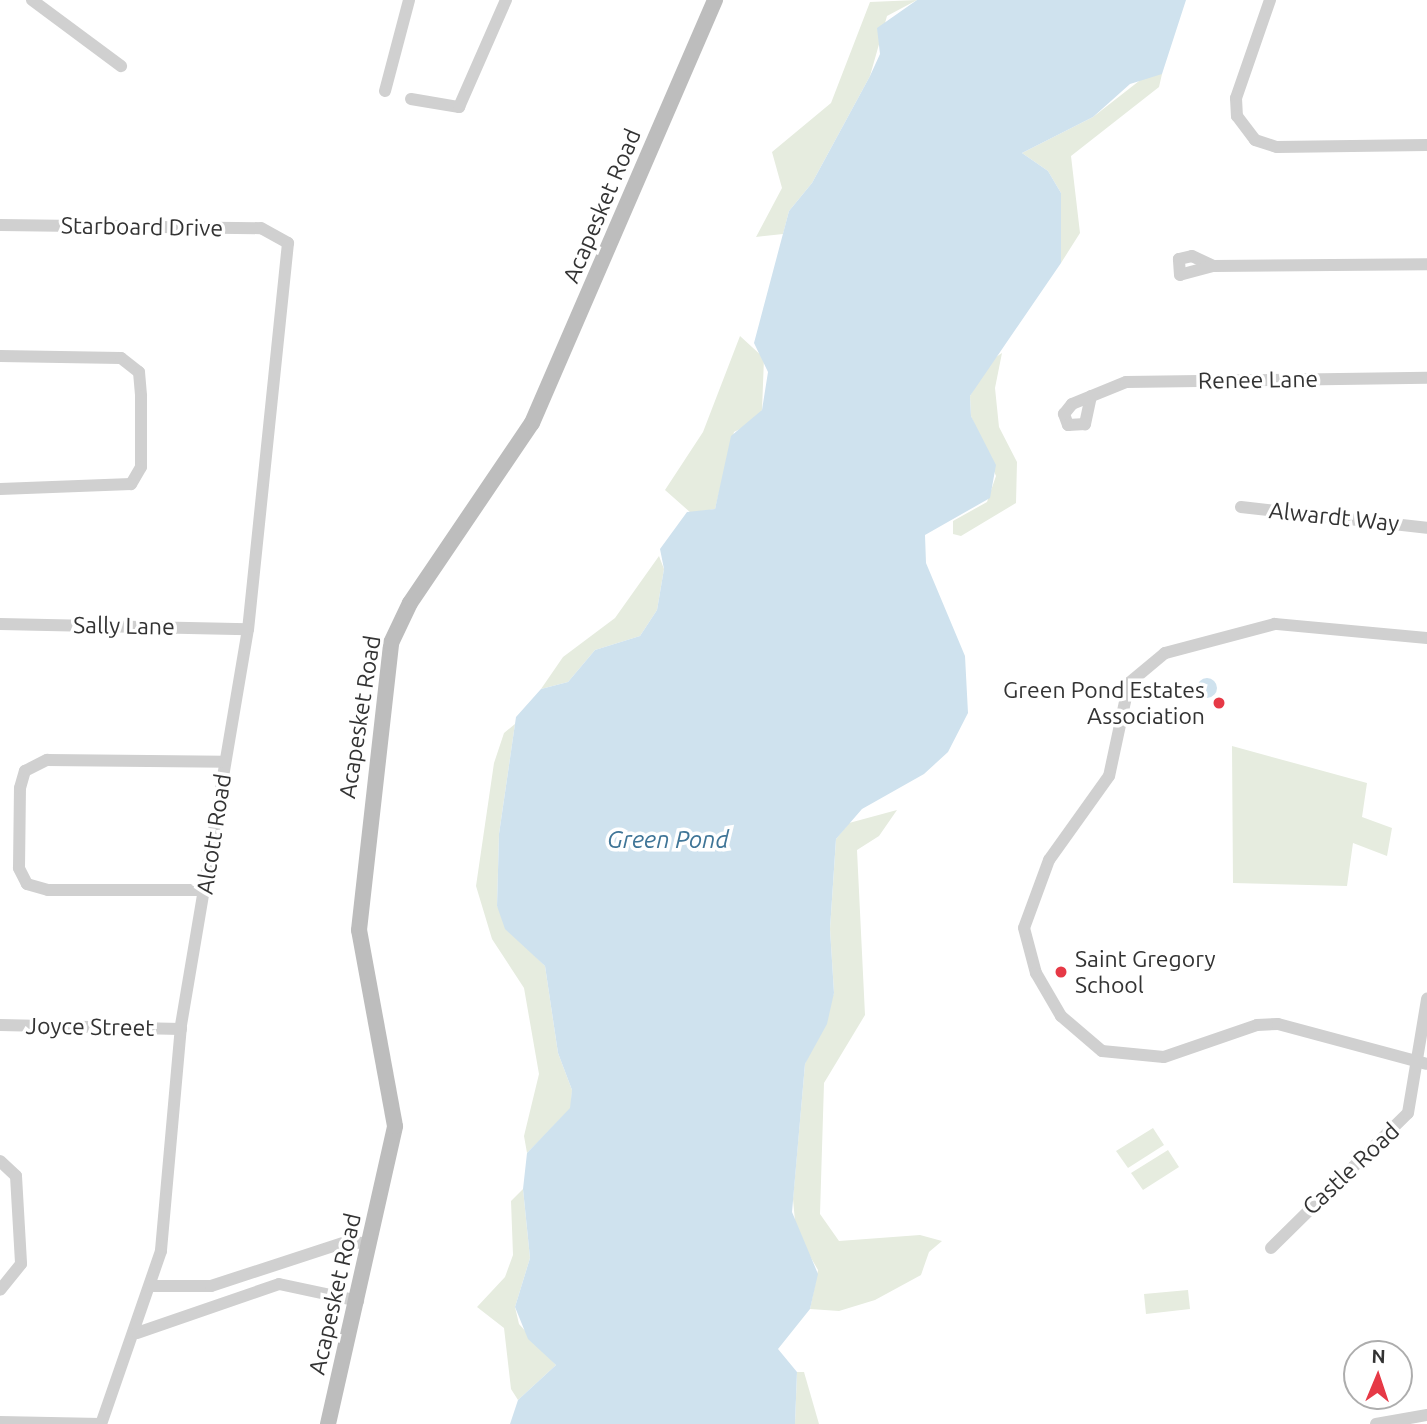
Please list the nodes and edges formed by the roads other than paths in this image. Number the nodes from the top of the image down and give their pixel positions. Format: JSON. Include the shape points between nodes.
{"nodes":[{"id":1,"x":32,"y":0,"type":"edge"},
{"id":2,"x":409,"y":0,"type":"edge"},
{"id":3,"x":506,"y":0,"type":"edge"},
{"id":4,"x":715,"y":0,"type":"edge"},
{"id":5,"x":1270,"y":0,"type":"edge"},
{"id":6,"x":121,"y":66,"type":"dead end"},
{"id":7,"x":385,"y":91,"type":"dead end"},
{"id":8,"x":411,"y":99,"type":"dead end"},
{"id":9,"x":1427,"y":145,"type":"edge"},
{"id":10,"x":0,"y":225,"type":"edge"},
{"id":11,"x":283,"y":236,"type":"joint"},
{"id":12,"x":1427,"y":264,"type":"edge"},
{"id":13,"x":1213,"y":266,"type":"dead end"},
{"id":14,"x":0,"y":356,"type":"edge"},
{"id":15,"x":1427,"y":378,"type":"edge"},
{"id":16,"x":1091,"y":396,"type":"dead end"},
{"id":17,"x":0,"y":489,"type":"edge"},
{"id":18,"x":1241,"y":507,"type":"dead end"},
{"id":19,"x":1427,"y":528,"type":"edge"},
{"id":20,"x":0,"y":624,"type":"edge"},
{"id":21,"x":248,"y":629,"type":"junction"},
{"id":22,"x":1427,"y":638,"type":"edge"},
{"id":23,"x":225,"y":762,"type":"junction"},
{"id":24,"x":205,"y":890,"type":"junction"},
{"id":25,"x":1427,"y":999,"type":"edge"},
{"id":26,"x":0,"y":1025,"type":"edge"},
{"id":27,"x":181,"y":1029,"type":"junction"},
{"id":28,"x":1423,"y":1064,"type":"edge"},
{"id":29,"x":0,"y":1161,"type":"edge"},
{"id":30,"x":368,"y":1243,"type":"junction"},
{"id":31,"x":1271,"y":1248,"type":"dead end"},
{"id":32,"x":150,"y":1286,"type":"junction"},
{"id":33,"x":0,"y":1290,"type":"edge"},
{"id":34,"x":358,"y":1301,"type":"junction"},
{"id":35,"x":137,"y":1333,"type":"junction"},
{"id":36,"x":1427,"y":1415,"type":"edge"},
{"id":37,"x":0,"y":1422,"type":"edge"},
{"id":38,"x":101,"y":1424,"type":"edge"},
{"id":39,"x":328,"y":1424,"type":"edge"},
{"id":40,"x":1376,"y":1424,"type":"edge"}],
"edges":[{"from":1,"to":6,"type":"street"},
{"from":2,"to":7,"type":"street"},
{"from":3,"to":8,"type":"street","via":[[459,107]]},
{"from":4,"to":30,"type":"main road","name":"Acapesket Road","via":[[541,405],[391,643],[359,930],[395,1126]]},
{"from":5,"to":9,"type":"street","via":[[1236,97],[1237,116],[1255,140],[1278,147]]},
{"from":10,"to":11,"type":"street","name":"Starboard Drive","via":[[261,228]]},
{"from":11,"to":21,"type":"street","name":"Alcott Road","via":[[288,243],[280,343]]},
{"from":12,"to":13,"type":"street"},
{"from":14,"to":17,"type":"street","via":[[128,361],[141,381],[141,467],[131,484],[114,490]]},
{"from":15,"to":16,"type":"street","name":"Renee Lane","via":[[1126,382]]},
{"from":18,"to":19,"type":"street","name":"Alwardt Way"},
{"from":20,"to":21,"type":"street","name":"Sally Lane"},
{"from":21,"to":23,"type":"street","name":"Alcott Road"},
{"from":22,"to":28,"type":"street","via":[[1275,624],[1158,658],[1129,683],[1109,776],[1049,860],[1024,928],[1035,973],[1061,1016],[1102,1051],[1164,1057],[1256,1025],[1278,1024]]},
{"from":23,"to":24,"type":"street","name":"Alcott Road"},
{"from":23,"to":24,"type":"street","via":[[47,760],[25,771],[20,788],[19,868],[27,884],[48,890]]},
{"from":24,"to":27,"type":"street","name":"Alcott Road"},
{"from":25,"to":28,"type":"street","name":"Castle Road"},
{"from":26,"to":27,"type":"street","name":"Joyce Street"},
{"from":27,"to":32,"type":"street","name":"Alcott Road","via":[[167,1210]]},
{"from":28,"to":31,"type":"street","name":"Castle Road","via":[[1408,1113],[1395,1131]]},
{"from":29,"to":33,"type":"street","via":[[16,1176],[21,1264]]},
{"from":30,"to":32,"type":"street","via":[[346,1242],[211,1286]]},
{"from":30,"to":34,"type":"main road","name":"Acapesket Road"},
{"from":32,"to":35,"type":"street","name":"Alcott Road"},
{"from":34,"to":35,"type":"street","via":[[279,1284]]},
{"from":34,"to":39,"type":"main road","name":"Acapesket Road"},
{"from":35,"to":38,"type":"street","name":"Alcott Road"},
{"from":36,"to":40,"type":"street"},
{"from":37,"to":38,"type":"street"}]}
